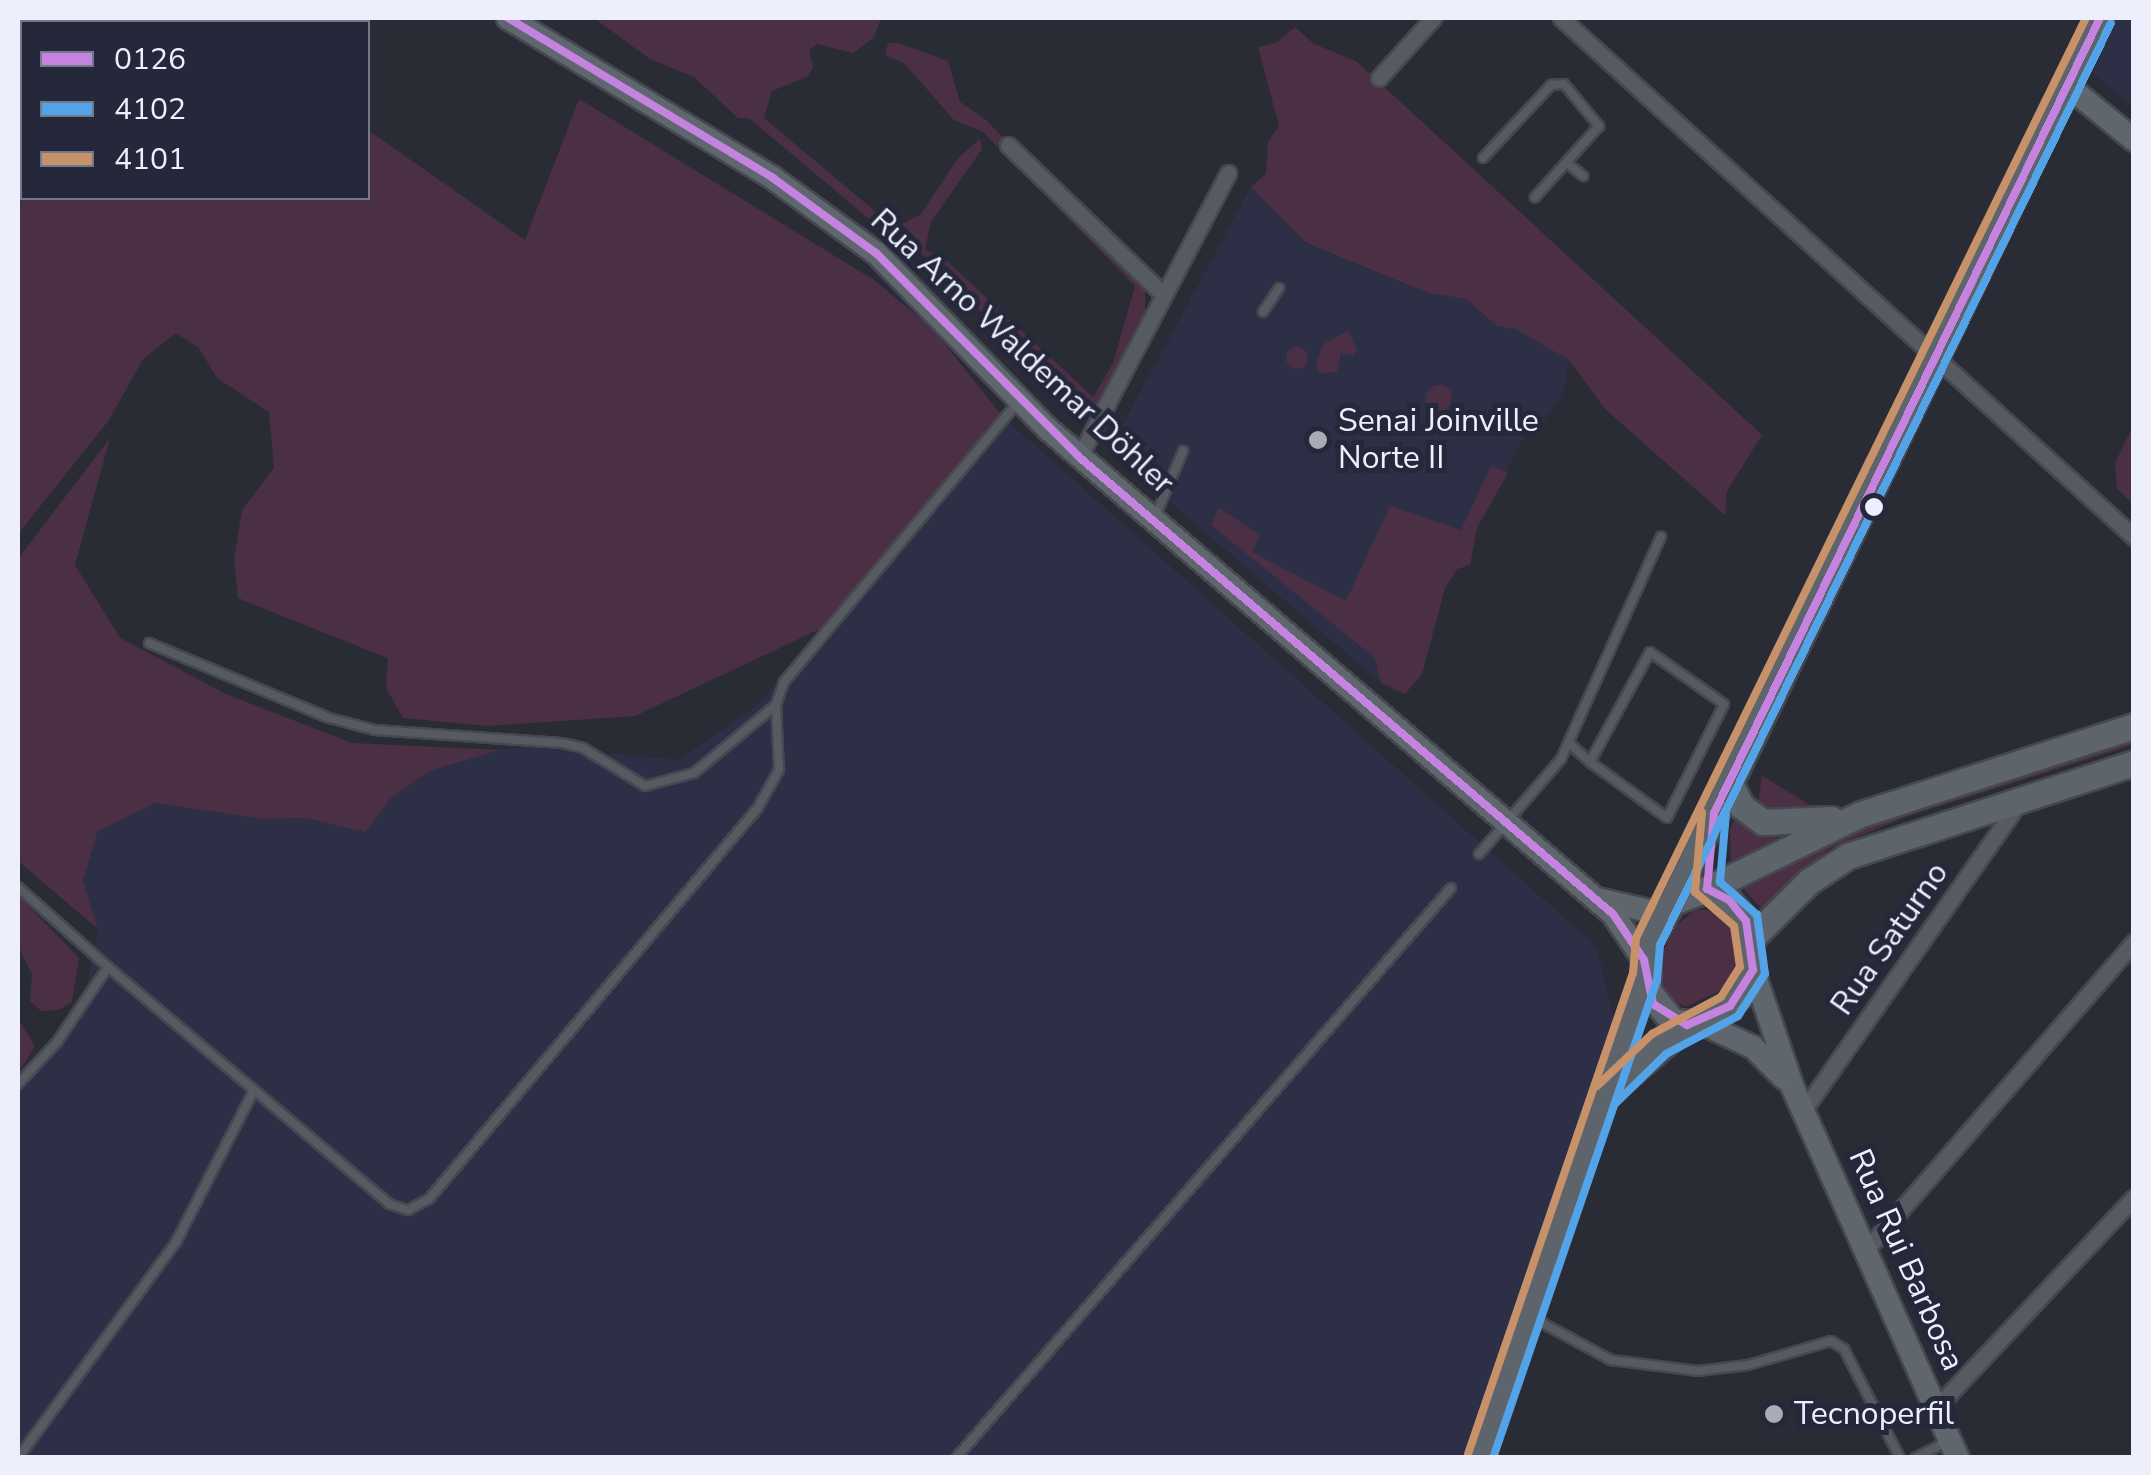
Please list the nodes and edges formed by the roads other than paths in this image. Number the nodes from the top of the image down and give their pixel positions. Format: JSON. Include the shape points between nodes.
{"nodes":[{"id":1,"x":508,"y":18,"type":"edge"},
{"id":2,"x":1432,"y":18,"type":"edge"},
{"id":3,"x":1562,"y":18,"type":"edge"},
{"id":4,"x":2100,"y":18,"type":"edge"},
{"id":5,"x":1379,"y":78,"type":"dead end"},
{"id":6,"x":2069,"y":87,"type":"junction"},
{"id":7,"x":2134,"y":140,"type":"edge"},
{"id":8,"x":1008,"y":145,"type":"dead end"},
{"id":9,"x":1483,"y":158,"type":"dead end"},
{"id":10,"x":1567,"y":163,"type":"junction"},
{"id":11,"x":1228,"y":173,"type":"dead end"},
{"id":12,"x":1583,"y":176,"type":"dead end"},
{"id":13,"x":1535,"y":197,"type":"dead end"},
{"id":14,"x":1279,"y":288,"type":"dead end"},
{"id":15,"x":1164,"y":295,"type":"junction"},
{"id":16,"x":1262,"y":312,"type":"dead end"},
{"id":17,"x":1938,"y":359,"type":"junction"},
{"id":18,"x":1019,"y":402,"type":"junction"},
{"id":19,"x":1183,"y":451,"type":"dead end"},
{"id":20,"x":1078,"y":457,"type":"junction"},
{"id":21,"x":1153,"y":521,"type":"junction"},
{"id":22,"x":1661,"y":536,"type":"dead end"},
{"id":23,"x":2134,"y":537,"type":"edge"},
{"id":24,"x":149,"y":643,"type":"dead end"},
{"id":25,"x":776,"y":705,"type":"junction"},
{"id":26,"x":2134,"y":726,"type":"edge"},
{"id":27,"x":1570,"y":744,"type":"junction"},
{"id":28,"x":1590,"y":762,"type":"junction"},
{"id":29,"x":2134,"y":763,"type":"edge"},
{"id":30,"x":1729,"y":781,"type":"junction"},
{"id":31,"x":2021,"y":799,"type":"junction"},
{"id":32,"x":1714,"y":813,"type":"junction"},
{"id":33,"x":1861,"y":814,"type":"junction"},
{"id":34,"x":1507,"y":824,"type":"junction"},
{"id":35,"x":1479,"y":854,"type":"dead end"},
{"id":36,"x":18,"y":887,"type":"edge"},
{"id":37,"x":1450,"y":888,"type":"dead end"},
{"id":38,"x":1707,"y":889,"type":"junction"},
{"id":39,"x":1594,"y":898,"type":"junction"},
{"id":40,"x":1667,"y":908,"type":"junction"},
{"id":41,"x":1753,"y":938,"type":"junction"},
{"id":42,"x":2134,"y":942,"type":"edge"},
{"id":43,"x":108,"y":966,"type":"junction"},
{"id":44,"x":1644,"y":968,"type":"junction"},
{"id":45,"x":1753,"y":970,"type":"junction"},
{"id":46,"x":1694,"y":1024,"type":"junction"},
{"id":47,"x":18,"y":1084,"type":"edge"},
{"id":48,"x":1794,"y":1088,"type":"junction"},
{"id":49,"x":254,"y":1090,"type":"junction"},
{"id":50,"x":1606,"y":1095,"type":"junction"},
{"id":51,"x":1803,"y":1111,"type":"junction"},
{"id":52,"x":2134,"y":1197,"type":"edge"},
{"id":53,"x":1866,"y":1250,"type":"junction"},
{"id":54,"x":1529,"y":1316,"type":"junction"},
{"id":55,"x":1936,"y":1408,"type":"junction"},
{"id":56,"x":1955,"y":1449,"type":"edge"},
{"id":57,"x":18,"y":1458,"type":"edge"},
{"id":58,"x":956,"y":1458,"type":"edge"},
{"id":59,"x":1480,"y":1458,"type":"edge"},
{"id":60,"x":1900,"y":1458,"type":"edge"},
{"id":61,"x":1915,"y":1458,"type":"edge"}],
"edges":[{"from":1,"to":18,"type":"main road","name":"Rua Arno Waldemar Döhler","via":[[856,237],[933,307]]},
{"from":2,"to":5,"type":"street"},
{"from":3,"to":17,"type":"street"},
{"from":4,"to":6,"type":"main road"},
{"from":6,"to":7,"type":"main road"},
{"from":6,"to":17,"type":"main road"},
{"from":8,"to":15,"type":"street"},
{"from":9,"to":10,"type":"lane","via":[[1557,83],[1599,122]]},
{"from":10,"to":12,"type":"lane"},
{"from":10,"to":13,"type":"lane"},
{"from":11,"to":15,"type":"street"},
{"from":14,"to":16,"type":"lane"},
{"from":15,"to":20,"type":"street"},
{"from":17,"to":23,"type":"street"},
{"from":17,"to":30,"type":"main road"},
{"from":18,"to":20,"type":"main road","name":"Rua Arno Waldemar Döhler"},
{"from":18,"to":25,"type":"lane","via":[[784,682]]},
{"from":19,"to":21,"type":"lane"},
{"from":20,"to":21,"type":"main road","name":"Rua Arno Waldemar Döhler"},
{"from":21,"to":34,"type":"main road","name":"Rua Arno Waldemar Döhler"},
{"from":22,"to":27,"type":"lane"},
{"from":24,"to":25,"type":"lane","via":[[329,718],[375,730],[562,743],[583,748],[644,786],[694,773]]},
{"from":25,"to":49,"type":"lane","via":[[779,770],[757,808],[428,1200],[408,1210],[389,1204]]},
{"from":26,"to":33,"type":"main road"},
{"from":27,"to":28,"type":"lane"},
{"from":27,"to":34,"type":"lane"},
{"from":28,"to":28,"type":"lane","via":[[1667,818],[1724,704],[1650,652]]},
{"from":29,"to":31,"type":"main road"},
{"from":30,"to":32,"type":"main road"},
{"from":30,"to":33,"type":"main road","via":[[1741,806],[1772,825]]},
{"from":31,"to":41,"type":"main road","via":[[1848,856],[1808,882]]},
{"from":31,"to":51,"type":"street","name":"Rua Saturno"},
{"from":32,"to":38,"type":"main road"},
{"from":32,"to":40,"type":"main road"},
{"from":33,"to":38,"type":"main road"},
{"from":34,"to":35,"type":"lane"},
{"from":34,"to":39,"type":"main road","name":"Rua Arno Waldemar Döhler"},
{"from":36,"to":43,"type":"lane"},
{"from":37,"to":58,"type":"lane"},
{"from":38,"to":40,"type":"main road"},
{"from":38,"to":41,"type":"main road","via":[[1739,910]]},
{"from":39,"to":40,"type":"main road","name":"Rua Arno Waldemar Döhler"},
{"from":39,"to":44,"type":"main road","name":"Rua Arno Waldemar Döhler","via":[[1628,933]]},
{"from":40,"to":44,"type":"main road"},
{"from":41,"to":45,"type":"main road"},
{"from":42,"to":53,"type":"street"},
{"from":43,"to":47,"type":"lane","via":[[57,1042]]},
{"from":43,"to":49,"type":"lane"},
{"from":44,"to":46,"type":"main road","via":[[1662,1016]]},
{"from":44,"to":50,"type":"main road"},
{"from":45,"to":46,"type":"main road","via":[[1730,1006]]},
{"from":45,"to":48,"type":"main road","name":"Rua Rui Barbosa"},
{"from":46,"to":48,"type":"main road","name":"Rua Rui Barbosa","via":[[1754,1047]]},
{"from":46,"to":50,"type":"main road"},
{"from":48,"to":51,"type":"main road","name":"Rua Rui Barbosa"},
{"from":49,"to":57,"type":"lane","via":[[176,1242]]},
{"from":50,"to":54,"type":"main road"},
{"from":51,"to":53,"type":"main road","name":"Rua Rui Barbosa"},
{"from":52,"to":55,"type":"street"},
{"from":53,"to":55,"type":"main road","name":"Rua Rui Barbosa"},
{"from":54,"to":59,"type":"main road"},
{"from":54,"to":60,"type":"lane","via":[[1610,1360],[1698,1372],[1832,1340],[1844,1349]]},
{"from":55,"to":56,"type":"main road","name":"Rua Rui Barbosa"},
{"from":56,"to":61,"type":"lane"}]}
